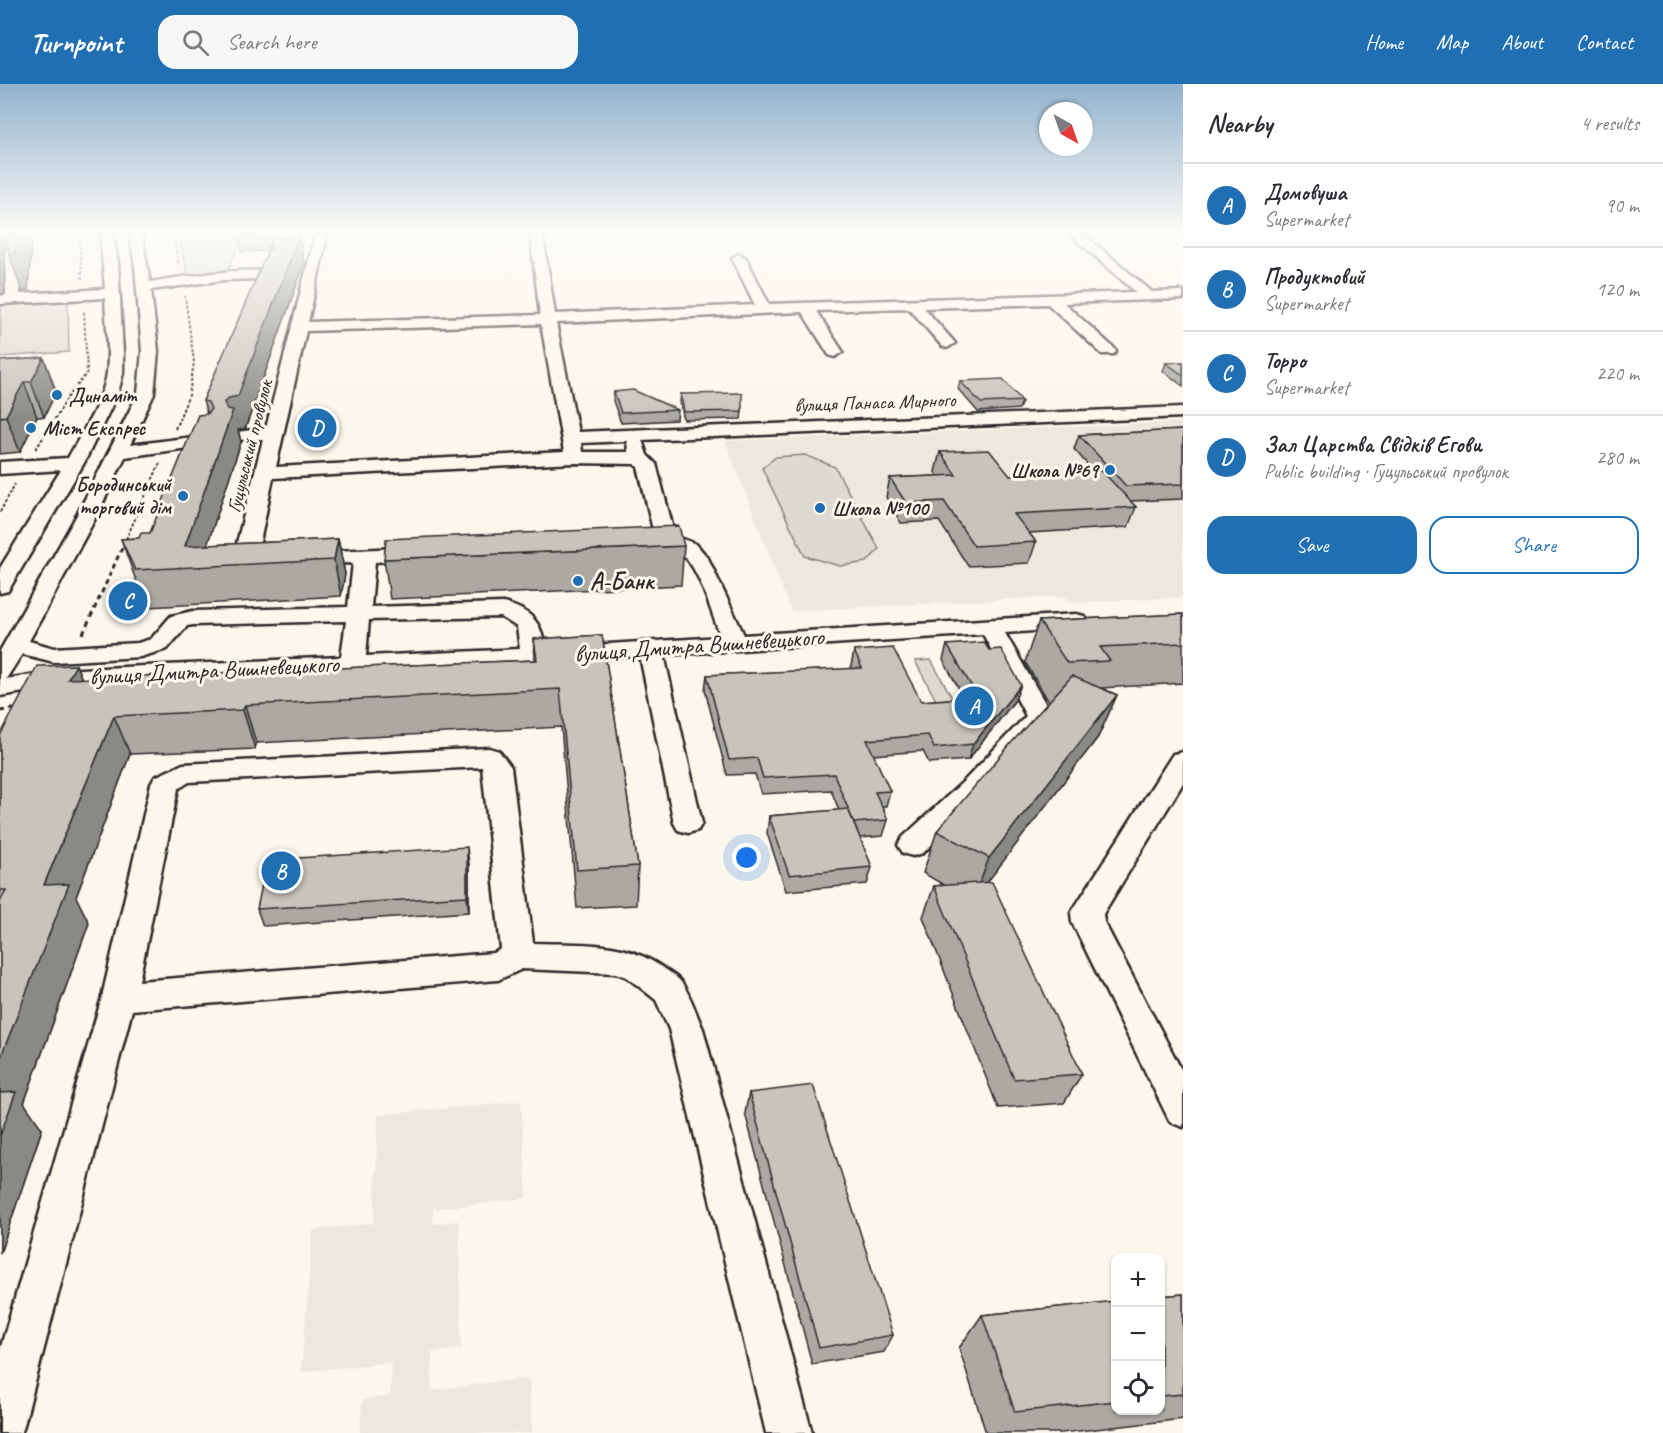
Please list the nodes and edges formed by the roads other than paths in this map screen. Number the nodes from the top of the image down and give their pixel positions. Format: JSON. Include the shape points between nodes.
{"nodes":[{"id":1,"x":113,"y":293,"type":"edge"},
{"id":2,"x":99,"y":294,"type":"edge"},
{"id":3,"x":144,"y":294,"type":"edge"},
{"id":4,"x":308,"y":294,"type":"edge"},
{"id":5,"x":545,"y":294,"type":"edge"},
{"id":6,"x":758,"y":294,"type":"edge"},
{"id":7,"x":1152,"y":294,"type":"edge"},
{"id":8,"x":1183,"y":295,"type":"edge"},
{"id":9,"x":1155,"y":296,"type":"junction"},
{"id":10,"x":7,"y":299,"type":"edge"},
{"id":11,"x":1050,"y":299,"type":"junction"},
{"id":12,"x":912,"y":303,"type":"junction"},
{"id":13,"x":806,"y":306,"type":"junction"},
{"id":14,"x":765,"y":308,"type":"junction"},
{"id":15,"x":1183,"y":312,"type":"edge"},
{"id":16,"x":548,"y":319,"type":"junction"},
{"id":17,"x":301,"y":327,"type":"junction"},
{"id":18,"x":947,"y":343,"type":"dead end"},
{"id":19,"x":1108,"y":351,"type":"dead end"},
{"id":20,"x":835,"y":352,"type":"dead end"},
{"id":21,"x":1183,"y":412,"type":"edge"},
{"id":22,"x":275,"y":433,"type":"junction"},
{"id":23,"x":634,"y":434,"type":"junction"},
{"id":24,"x":243,"y":436,"type":"dead end"},
{"id":25,"x":569,"y":438,"type":"junction"},
{"id":26,"x":209,"y":440,"type":"edge"},
{"id":27,"x":117,"y":452,"type":"junction"},
{"id":28,"x":574,"y":457,"type":"junction"},
{"id":29,"x":638,"y":458,"type":"junction"},
{"id":30,"x":75,"y":463,"type":"junction"},
{"id":31,"x":0,"y":468,"type":"edge"},
{"id":32,"x":265,"y":473,"type":"junction"},
{"id":33,"x":666,"y":540,"type":"junction"},
{"id":34,"x":631,"y":542,"type":"edge"},
{"id":35,"x":446,"y":552,"type":"edge"},
{"id":36,"x":365,"y":556,"type":"junction"},
{"id":37,"x":0,"y":586,"type":"edge"},
{"id":38,"x":360,"y":612,"type":"junction"},
{"id":39,"x":1104,"y":619,"type":"edge"},
{"id":40,"x":990,"y":626,"type":"junction"},
{"id":41,"x":735,"y":642,"type":"junction"},
{"id":42,"x":16,"y":645,"type":"junction"},
{"id":43,"x":650,"y":648,"type":"junction"},
{"id":44,"x":532,"y":656,"type":"junction"},
{"id":45,"x":353,"y":663,"type":"junction"},
{"id":46,"x":0,"y":673,"type":"edge"},
{"id":47,"x":0,"y":688,"type":"edge"},
{"id":48,"x":1183,"y":761,"type":"edge"},
{"id":49,"x":688,"y":823,"type":"dead end"},
{"id":50,"x":913,"y":845,"type":"dead end"},
{"id":51,"x":518,"y":956,"type":"junction"},
{"id":52,"x":119,"y":997,"type":"junction"},
{"id":53,"x":1183,"y":1110,"type":"edge"},
{"id":54,"x":0,"y":1429,"type":"edge"},
{"id":55,"x":789,"y":1433,"type":"edge"}],
"edges":[{"from":1,"to":30,"type":"street","via":[[115,373],[110,393]]},
{"from":2,"to":10,"type":"street"},
{"from":3,"to":27,"type":"street","via":[[150,351],[146,394]]},
{"from":4,"to":17,"type":"street","name":"Гуцульський провулок"},
{"from":5,"to":16,"type":"street"},
{"from":6,"to":14,"type":"street"},
{"from":7,"to":9,"type":"street"},
{"from":8,"to":9,"type":"street"},
{"from":9,"to":11,"type":"street"},
{"from":9,"to":15,"type":"street"},
{"from":11,"to":12,"type":"street"},
{"from":11,"to":19,"type":"street"},
{"from":12,"to":13,"type":"street"},
{"from":12,"to":18,"type":"street"},
{"from":13,"to":14,"type":"street"},
{"from":13,"to":20,"type":"street"},
{"from":14,"to":16,"type":"street"},
{"from":16,"to":17,"type":"street"},
{"from":16,"to":25,"type":"street"},
{"from":17,"to":22,"type":"street","name":"Гуцульський провулок"},
{"from":21,"to":23,"type":"street","name":"вулиця Панаса Мирного"},
{"from":22,"to":24,"type":"street"},
{"from":22,"to":32,"type":"street","name":"Гуцульський провулок"},
{"from":23,"to":25,"type":"street","name":"вулиця Панаса Мирного"},
{"from":23,"to":29,"type":"street"},
{"from":25,"to":28,"type":"street"},
{"from":26,"to":27,"type":"street"},
{"from":27,"to":42,"type":"street"},
{"from":28,"to":29,"type":"street"},
{"from":28,"to":32,"type":"street"},
{"from":29,"to":33,"type":"street","via":[[647,464]]},
{"from":30,"to":31,"type":"street"},
{"from":30,"to":37,"type":"street"},
{"from":32,"to":36,"type":"street","name":"Гуцульський провулок","via":[[247,556],[267,560]]},
{"from":33,"to":34,"type":"street"},
{"from":33,"to":41,"type":"street","via":[[695,553]]},
{"from":35,"to":36,"type":"street"},
{"from":36,"to":38,"type":"street"},
{"from":38,"to":42,"type":"street","via":[[187,619],[173,626],[154,647],[140,650],[54,655]]},
{"from":38,"to":44,"type":"street","via":[[503,610],[525,620],[533,636]]},
{"from":38,"to":45,"type":"street"},
{"from":39,"to":40,"type":"street","name":"вулиця Дмитра Вишневецького"},
{"from":40,"to":41,"type":"street","name":"вулиця Дмитра Вишневецького"},
{"from":40,"to":50,"type":"street","via":[[1040,717],[976,786]]},
{"from":41,"to":43,"type":"street","name":"вулиця Дмитра Вишневецького"},
{"from":42,"to":46,"type":"street"},
{"from":43,"to":44,"type":"street","name":"вулиця Дмитра Вишневецького"},
{"from":43,"to":49,"type":"street"},
{"from":44,"to":45,"type":"street","name":"вулиця Дмитра Вишневецького"},
{"from":45,"to":47,"type":"street","name":"вулиця Дмитра Вишневецького","via":[[60,678]]},
{"from":48,"to":53,"type":"street","via":[[1087,913],[1088,922]]},
{"from":51,"to":52,"type":"street","via":[[498,966]]},
{"from":51,"to":52,"type":"street","via":[[497,767],[489,757],[183,773],[165,784]]},
{"from":51,"to":55,"type":"street","via":[[616,960],[638,967],[669,991],[686,1029]]},
{"from":52,"to":54,"type":"street"}]}
